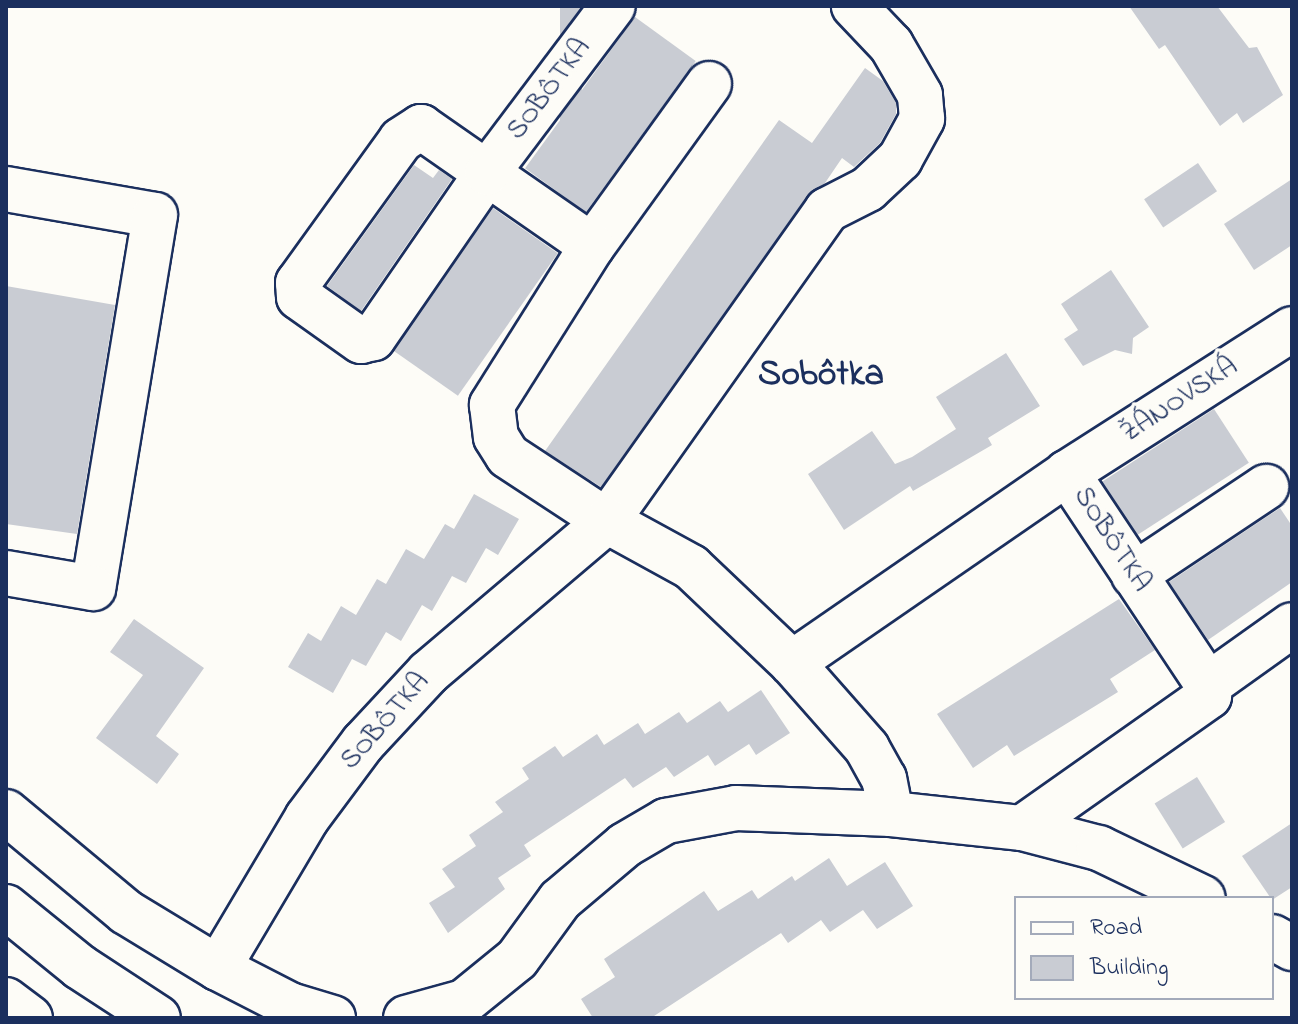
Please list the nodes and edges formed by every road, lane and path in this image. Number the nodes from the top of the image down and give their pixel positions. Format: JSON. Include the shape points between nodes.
{"nodes":[{"id":1,"x":613,"y":6,"type":"edge"},
{"id":2,"x":854,"y":6,"type":"edge"},
{"id":3,"x":709,"y":84,"type":"dead end"},
{"id":4,"x":487,"y":173,"type":"junction"},
{"id":5,"x":6,"y":189,"type":"edge"},
{"id":6,"x":592,"y":246,"type":"junction"},
{"id":7,"x":1292,"y":329,"type":"edge"},
{"id":8,"x":1067,"y":473,"type":"junction"},
{"id":9,"x":1266,"y":487,"type":"dead end"},
{"id":10,"x":607,"y":521,"type":"junction"},
{"id":11,"x":6,"y":573,"type":"edge"},
{"id":12,"x":1134,"y":575,"type":"junction"},
{"id":13,"x":1292,"y":625,"type":"edge"},
{"id":14,"x":792,"y":663,"type":"junction"},
{"id":15,"x":1208,"y":685,"type":"junction"},
{"id":16,"x":6,"y":812,"type":"edge"},
{"id":17,"x":891,"y":814,"type":"junction"},
{"id":18,"x":1022,"y":828,"type":"junction"},
{"id":19,"x":1199,"y":896,"type":"edge"},
{"id":20,"x":6,"y":907,"type":"edge"},
{"id":21,"x":6,"y":931,"type":"edge"},
{"id":22,"x":1274,"y":938,"type":"edge"},
{"id":23,"x":1292,"y":948,"type":"edge"},
{"id":24,"x":80,"y":967,"type":"junction"},
{"id":25,"x":218,"y":968,"type":"junction"},
{"id":26,"x":6,"y":1000,"type":"edge"},
{"id":27,"x":6,"y":1012,"type":"edge"},
{"id":28,"x":21,"y":1018,"type":"edge"},
{"id":29,"x":30,"y":1018,"type":"edge"},
{"id":30,"x":158,"y":1018,"type":"edge"},
{"id":31,"x":333,"y":1018,"type":"edge"},
{"id":32,"x":406,"y":1018,"type":"edge"}],
"edges":[{"from":1,"to":4,"type":"street","name":"SOBÔTKA"},
{"from":2,"to":10,"type":"street","name":"SOBÔTKA","via":[[891,45],[920,95],[922,119],[900,159],[868,189],[827,210]]},
{"from":3,"to":6,"type":"street"},
{"from":4,"to":4,"type":"street","name":"SOBÔTKA","via":[[373,338],[361,341],[299,297],[298,283],[401,140],[421,127]]},
{"from":4,"to":6,"type":"street","name":"SOBÔTKA"},
{"from":5,"to":11,"type":"street","via":[[155,215],[93,588]]},
{"from":6,"to":10,"type":"street","via":[[503,382],[492,405],[492,423],[508,456]]},
{"from":7,"to":8,"type":"street","name":"ŽÁNOVSKÁ"},
{"from":8,"to":12,"type":"street","name":"SOBÔTKA"},
{"from":8,"to":14,"type":"street","name":"SOBÔTKA"},
{"from":9,"to":12,"type":"street"},
{"from":10,"to":14,"type":"street","via":[[691,567]]},
{"from":10,"to":25,"type":"street","name":"SOBÔTKA","via":[[428,673],[363,743],[307,818]]},
{"from":12,"to":15,"type":"street","name":"SOBÔTKA"},
{"from":13,"to":15,"type":"street"},
{"from":14,"to":17,"type":"street","via":[[867,748],[884,779]]},
{"from":15,"to":18,"type":"street","via":[[1209,696]]},
{"from":16,"to":25,"type":"street","via":[[126,912]]},
{"from":17,"to":18,"type":"street"},
{"from":17,"to":32,"type":"street","via":[[775,807],[666,821],[625,845],[560,900],[517,959],[464,1002]]},
{"from":18,"to":19,"type":"street","via":[[1099,848]]},
{"from":20,"to":24,"type":"street"},
{"from":21,"to":24,"type":"street"},
{"from":22,"to":23,"type":"street"},
{"from":24,"to":30,"type":"street"},
{"from":25,"to":31,"type":"street","via":[[290,1005]]},
{"from":26,"to":29,"type":"street"},
{"from":27,"to":28,"type":"street"}]}
